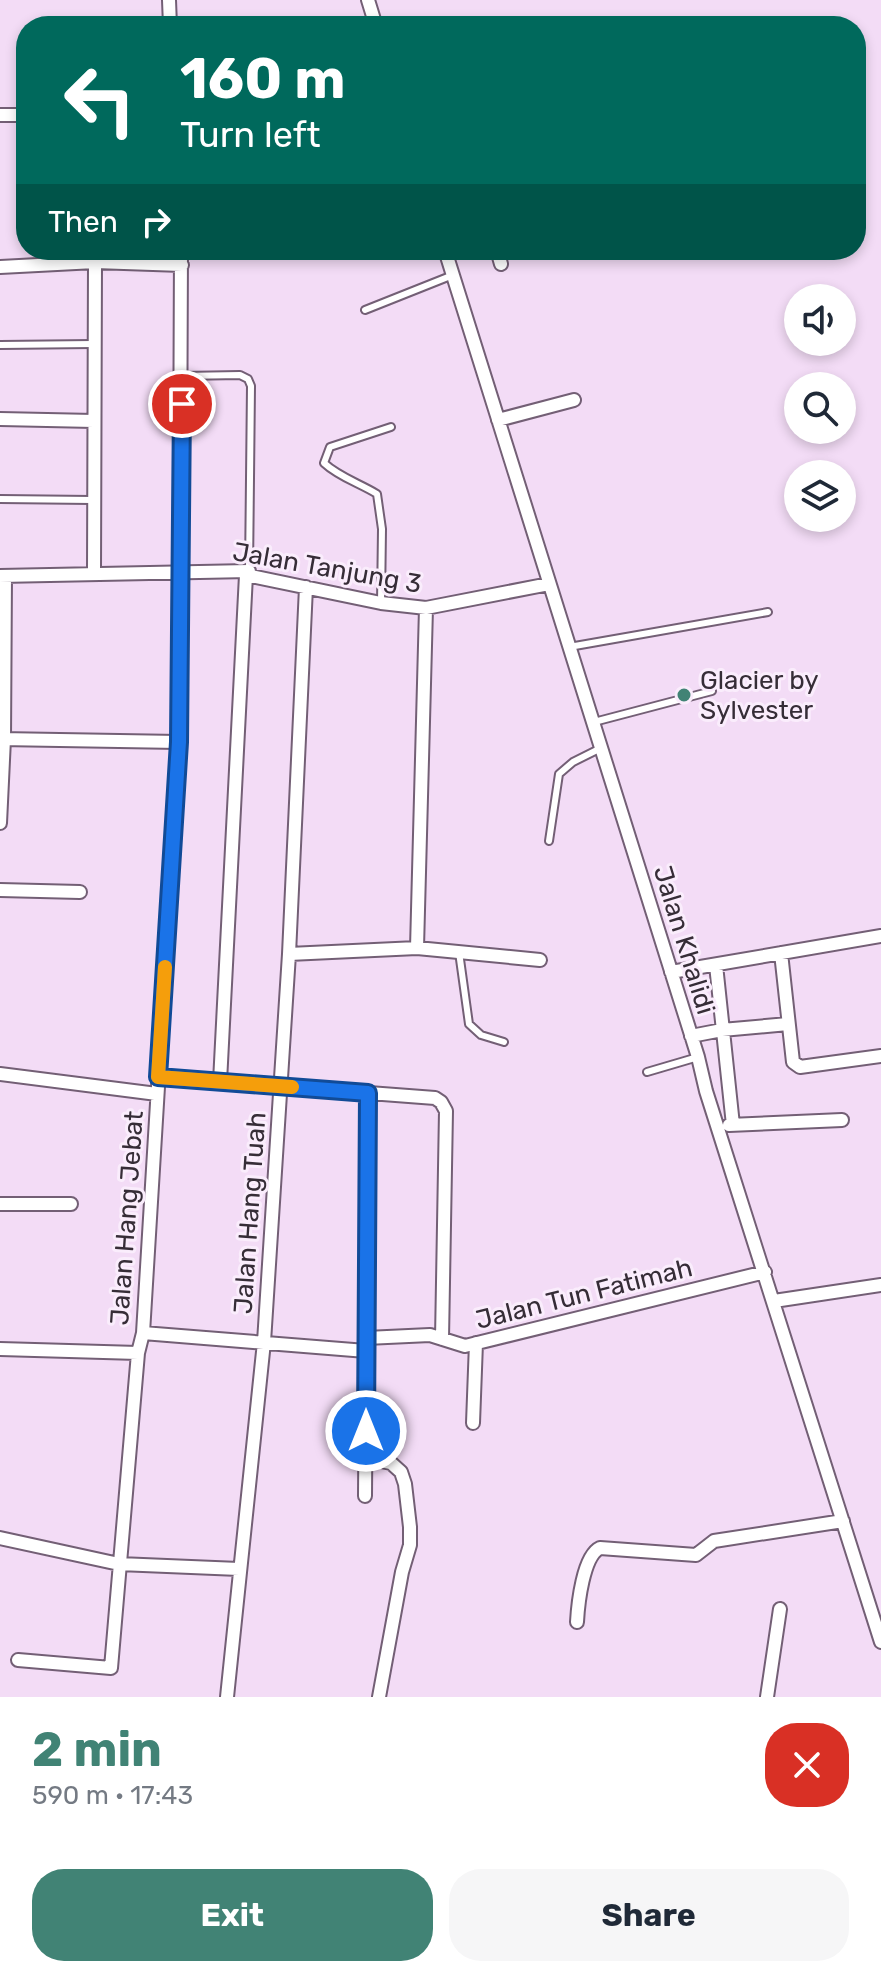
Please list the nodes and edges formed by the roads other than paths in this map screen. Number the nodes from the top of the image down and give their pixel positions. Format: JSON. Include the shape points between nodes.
{"nodes":[{"id":1,"x":182,"y":260,"type":"edge"},
{"id":2,"x":448,"y":260,"type":"edge"},
{"id":3,"x":500,"y":260,"type":"edge"},
{"id":4,"x":95,"y":262,"type":"junction"},
{"id":5,"x":501,"y":264,"type":"dead end"},
{"id":6,"x":182,"y":265,"type":"junction"},
{"id":7,"x":0,"y":267,"type":"edge"},
{"id":8,"x":453,"y":275,"type":"junction"},
{"id":9,"x":365,"y":310,"type":"dead end"},
{"id":10,"x":93,"y":344,"type":"junction"},
{"id":11,"x":0,"y":345,"type":"edge"},
{"id":12,"x":182,"y":376,"type":"junction"},
{"id":13,"x":574,"y":400,"type":"dead end"},
{"id":14,"x":0,"y":419,"type":"edge"},
{"id":15,"x":498,"y":420,"type":"junction"},
{"id":16,"x":94,"y":421,"type":"junction"},
{"id":17,"x":391,"y":427,"type":"dead end"},
{"id":18,"x":0,"y":499,"type":"edge"},
{"id":19,"x":92,"y":500,"type":"junction"},
{"id":20,"x":182,"y":571,"type":"junction"},
{"id":21,"x":94,"y":573,"type":"junction"},
{"id":22,"x":248,"y":573,"type":"junction"},
{"id":23,"x":2,"y":576,"type":"edge"},
{"id":24,"x":549,"y":584,"type":"junction"},
{"id":25,"x":306,"y":587,"type":"junction"},
{"id":26,"x":381,"y":603,"type":"junction"},
{"id":27,"x":426,"y":608,"type":"junction"},
{"id":28,"x":768,"y":612,"type":"dead end"},
{"id":29,"x":569,"y":647,"type":"junction"},
{"id":30,"x":712,"y":691,"type":"dead end"},
{"id":31,"x":594,"y":722,"type":"junction"},
{"id":32,"x":2,"y":739,"type":"edge"},
{"id":33,"x":179,"y":742,"type":"junction"},
{"id":34,"x":601,"y":748,"type":"junction"},
{"id":35,"x":0,"y":823,"type":"edge"},
{"id":36,"x":549,"y":841,"type":"dead end"},
{"id":37,"x":0,"y":890,"type":"edge"},
{"id":38,"x":80,"y":892,"type":"dead end"},
{"id":39,"x":881,"y":936,"type":"edge"},
{"id":40,"x":417,"y":948,"type":"junction"},
{"id":41,"x":459,"y":952,"type":"junction"},
{"id":42,"x":781,"y":953,"type":"junction"},
{"id":43,"x":289,"y":954,"type":"junction"},
{"id":44,"x":540,"y":960,"type":"dead end"},
{"id":45,"x":716,"y":965,"type":"junction"},
{"id":46,"x":671,"y":972,"type":"junction"},
{"id":47,"x":788,"y":1024,"type":"junction"},
{"id":48,"x":722,"y":1030,"type":"junction"},
{"id":49,"x":691,"y":1036,"type":"junction"},
{"id":50,"x":504,"y":1042,"type":"dead end"},
{"id":51,"x":881,"y":1056,"type":"edge"},
{"id":52,"x":698,"y":1057,"type":"junction"},
{"id":53,"x":647,"y":1072,"type":"dead end"},
{"id":54,"x":0,"y":1074,"type":"edge"},
{"id":55,"x":158,"y":1077,"type":"junction"},
{"id":56,"x":220,"y":1082,"type":"junction"},
{"id":57,"x":281,"y":1086,"type":"junction"},
{"id":58,"x":729,"y":1087,"type":"junction"},
{"id":59,"x":706,"y":1091,"type":"junction"},
{"id":60,"x":368,"y":1093,"type":"junction"},
{"id":61,"x":157,"y":1094,"type":"junction"},
{"id":62,"x":842,"y":1120,"type":"dead end"},
{"id":63,"x":718,"y":1125,"type":"junction"},
{"id":64,"x":733,"y":1125,"type":"junction"},
{"id":65,"x":0,"y":1204,"type":"edge"},
{"id":66,"x":71,"y":1204,"type":"dead end"},
{"id":67,"x":765,"y":1272,"type":"junction"},
{"id":68,"x":881,"y":1285,"type":"edge"},
{"id":69,"x":774,"y":1301,"type":"junction"},
{"id":70,"x":143,"y":1333,"type":"junction"},
{"id":71,"x":442,"y":1339,"type":"junction"},
{"id":72,"x":264,"y":1342,"type":"junction"},
{"id":73,"x":476,"y":1343,"type":"junction"},
{"id":74,"x":366,"y":1344,"type":"junction"},
{"id":75,"x":0,"y":1349,"type":"edge"},
{"id":76,"x":138,"y":1353,"type":"junction"},
{"id":77,"x":473,"y":1423,"type":"dead end"},
{"id":78,"x":365,"y":1458,"type":"junction"},
{"id":79,"x":365,"y":1496,"type":"dead end"},
{"id":80,"x":843,"y":1521,"type":"junction"},
{"id":81,"x":0,"y":1538,"type":"edge"},
{"id":82,"x":119,"y":1564,"type":"junction"},
{"id":83,"x":239,"y":1569,"type":"junction"},
{"id":84,"x":780,"y":1609,"type":"dead end"},
{"id":85,"x":577,"y":1622,"type":"dead end"},
{"id":86,"x":881,"y":1642,"type":"edge"},
{"id":87,"x":18,"y":1660,"type":"dead end"},
{"id":88,"x":227,"y":1697,"type":"edge"},
{"id":89,"x":379,"y":1697,"type":"edge"},
{"id":90,"x":767,"y":1697,"type":"edge"}],
"edges":[{"from":1,"to":6,"type":"street","name":"Jalan Hang Jebat"},
{"from":2,"to":8,"type":"street","name":"Jalan Khalidi"},
{"from":3,"to":5,"type":"street"},
{"from":4,"to":6,"type":"street"},
{"from":4,"to":7,"type":"street"},
{"from":4,"to":10,"type":"street"},
{"from":6,"to":12,"type":"street","name":"Jalan Hang Jebat"},
{"from":8,"to":9,"type":"lane"},
{"from":8,"to":15,"type":"street","name":"Jalan Khalidi"},
{"from":10,"to":11,"type":"lane"},
{"from":10,"to":16,"type":"street"},
{"from":12,"to":20,"type":"street","name":"Jalan Hang Jebat"},
{"from":12,"to":22,"type":"lane","via":[[240,375],[251,386]]},
{"from":13,"to":15,"type":"street"},
{"from":14,"to":16,"type":"street"},
{"from":15,"to":24,"type":"street","name":"Jalan Khalidi"},
{"from":16,"to":19,"type":"street"},
{"from":17,"to":26,"type":"lane","via":[[330,447],[324,463],[377,494]]},
{"from":18,"to":19,"type":"lane"},
{"from":19,"to":21,"type":"street"},
{"from":20,"to":21,"type":"street","name":"Jalan Tanjung 3"},
{"from":20,"to":22,"type":"street","name":"Jalan Tanjung 3"},
{"from":20,"to":33,"type":"street","name":"Jalan Hang Jebat"},
{"from":21,"to":23,"type":"street","name":"Jalan Tanjung 3"},
{"from":22,"to":25,"type":"street","name":"Jalan Tanjung 3"},
{"from":22,"to":56,"type":"street"},
{"from":23,"to":32,"type":"street"},
{"from":24,"to":27,"type":"street","name":"Jalan Tanjung 3"},
{"from":24,"to":29,"type":"street","name":"Jalan Khalidi"},
{"from":25,"to":26,"type":"street","name":"Jalan Tanjung 3"},
{"from":25,"to":43,"type":"street","name":"Jalan Hang Tuah"},
{"from":26,"to":27,"type":"street","name":"Jalan Tanjung 3"},
{"from":27,"to":40,"type":"street"},
{"from":28,"to":29,"type":"lane"},
{"from":29,"to":31,"type":"street","name":"Jalan Khalidi"},
{"from":30,"to":31,"type":"lane"},
{"from":31,"to":34,"type":"street","name":"Jalan Khalidi"},
{"from":32,"to":33,"type":"street"},
{"from":32,"to":35,"type":"street"},
{"from":33,"to":55,"type":"street","name":"Jalan Hang Jebat"},
{"from":34,"to":36,"type":"lane","via":[[559,774]]},
{"from":34,"to":46,"type":"street","name":"Jalan Khalidi"},
{"from":37,"to":38,"type":"street"},
{"from":39,"to":42,"type":"street"},
{"from":40,"to":41,"type":"street"},
{"from":40,"to":43,"type":"street"},
{"from":41,"to":44,"type":"street"},
{"from":41,"to":50,"type":"lane","via":[[469,1024],[481,1035]]},
{"from":42,"to":45,"type":"street"},
{"from":42,"to":47,"type":"street"},
{"from":43,"to":57,"type":"street","name":"Jalan Hang Tuah"},
{"from":45,"to":46,"type":"street"},
{"from":45,"to":48,"type":"street"},
{"from":46,"to":49,"type":"street","name":"Jalan Khalidi"},
{"from":47,"to":48,"type":"street"},
{"from":47,"to":51,"type":"street","via":[[793,1062],[800,1067]]},
{"from":48,"to":49,"type":"street"},
{"from":48,"to":58,"type":"street"},
{"from":49,"to":52,"type":"street","name":"Jalan Khalidi"},
{"from":52,"to":53,"type":"lane"},
{"from":52,"to":59,"type":"street","name":"Jalan Khalidi"},
{"from":54,"to":61,"type":"street"},
{"from":55,"to":56,"type":"street"},
{"from":55,"to":61,"type":"street","name":"Jalan Hang Jebat"},
{"from":56,"to":57,"type":"street"},
{"from":57,"to":60,"type":"street"},
{"from":57,"to":72,"type":"street","name":"Jalan Hang Tuah"},
{"from":58,"to":59,"type":"street"},
{"from":58,"to":64,"type":"street"},
{"from":59,"to":63,"type":"street","name":"Jalan Khalidi"},
{"from":60,"to":71,"type":"street","via":[[435,1098],[446,1111]]},
{"from":60,"to":74,"type":"street"},
{"from":61,"to":70,"type":"street","name":"Jalan Hang Jebat"},
{"from":62,"to":64,"type":"street"},
{"from":63,"to":64,"type":"street"},
{"from":63,"to":67,"type":"street","name":"Jalan Khalidi"},
{"from":65,"to":66,"type":"street"},
{"from":67,"to":69,"type":"street","name":"Jalan Khalidi"},
{"from":67,"to":73,"type":"street","name":"Jalan Tun Fatimah"},
{"from":68,"to":69,"type":"street"},
{"from":69,"to":80,"type":"street","name":"Jalan Khalidi"},
{"from":70,"to":72,"type":"street","name":"Jalan Tun Fatimah"},
{"from":70,"to":76,"type":"street","name":"Jalan Hang Jebat"},
{"from":71,"to":73,"type":"street","name":"Jalan Tun Fatimah","via":[[465,1346]]},
{"from":71,"to":74,"type":"street","name":"Jalan Tun Fatimah","via":[[430,1335]]},
{"from":72,"to":74,"type":"street","name":"Jalan Tun Fatimah"},
{"from":72,"to":83,"type":"street","name":"Jalan Hang Tuah"},
{"from":73,"to":77,"type":"street"},
{"from":74,"to":78,"type":"street"},
{"from":75,"to":76,"type":"street"},
{"from":76,"to":82,"type":"street","name":"Jalan Hang Jebat"},
{"from":78,"to":79,"type":"street"},
{"from":78,"to":89,"type":"street","via":[[391,1463],[401,1472],[410,1527]]},
{"from":80,"to":85,"type":"street","via":[[714,1541],[696,1555],[597,1549],[589,1562]]},
{"from":80,"to":86,"type":"street","name":"Jalan Khalidi"},
{"from":81,"to":82,"type":"street"},
{"from":82,"to":83,"type":"street"},
{"from":82,"to":87,"type":"street","name":"Jalan Hang Jebat","via":[[111,1668]]},
{"from":83,"to":88,"type":"street","name":"Jalan Hang Tuah"},
{"from":84,"to":90,"type":"street"}]}
